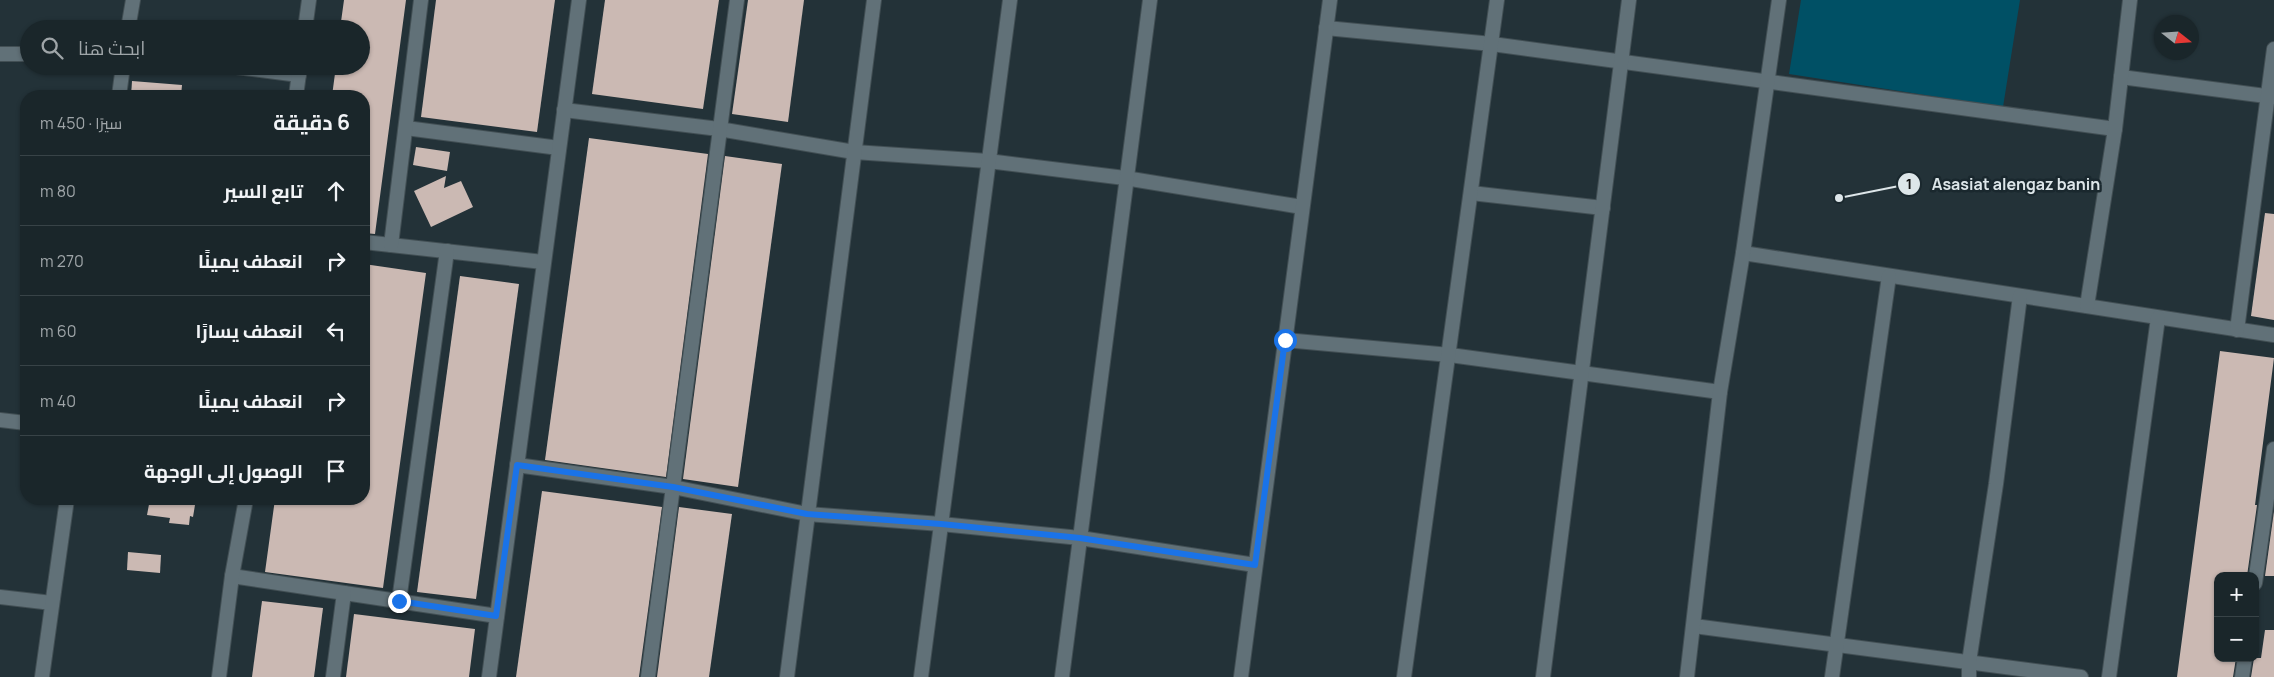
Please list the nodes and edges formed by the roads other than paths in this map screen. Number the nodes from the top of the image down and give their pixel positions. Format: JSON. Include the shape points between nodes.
{"nodes":[{"id":1,"x":133,"y":0,"type":"edge"},
{"id":2,"x":309,"y":0,"type":"edge"},
{"id":3,"x":421,"y":0,"type":"edge"},
{"id":4,"x":579,"y":0,"type":"edge"},
{"id":5,"x":737,"y":0,"type":"edge"},
{"id":6,"x":874,"y":0,"type":"edge"},
{"id":7,"x":1010,"y":0,"type":"edge"},
{"id":8,"x":1150,"y":0,"type":"edge"},
{"id":9,"x":1330,"y":0,"type":"edge"},
{"id":10,"x":1497,"y":0,"type":"edge"},
{"id":11,"x":1629,"y":0,"type":"edge"},
{"id":12,"x":1779,"y":0,"type":"edge"},
{"id":13,"x":2130,"y":0,"type":"edge"},
{"id":14,"x":130,"y":20,"type":"edge"},
{"id":15,"x":306,"y":20,"type":"edge"},
{"id":16,"x":1326,"y":28,"type":"junction"},
{"id":17,"x":1492,"y":44,"type":"junction"},
{"id":18,"x":2274,"y":48,"type":"edge"},
{"id":19,"x":0,"y":54,"type":"edge"},
{"id":20,"x":20,"y":54,"type":"edge"},
{"id":21,"x":1621,"y":62,"type":"junction"},
{"id":22,"x":122,"y":75,"type":"edge"},
{"id":23,"x":299,"y":75,"type":"edge"},
{"id":24,"x":2121,"y":76,"type":"junction"},
{"id":25,"x":1768,"y":81,"type":"junction"},
{"id":26,"x":121,"y":90,"type":"edge"},
{"id":27,"x":297,"y":90,"type":"edge"},
{"id":28,"x":2271,"y":97,"type":"edge"},
{"id":29,"x":564,"y":110,"type":"junction"},
{"id":30,"x":406,"y":128,"type":"junction"},
{"id":31,"x":2115,"y":128,"type":"junction"},
{"id":32,"x":719,"y":130,"type":"junction"},
{"id":33,"x":559,"y":148,"type":"junction"},
{"id":34,"x":854,"y":152,"type":"junction"},
{"id":35,"x":988,"y":161,"type":"junction"},
{"id":36,"x":1125,"y":178,"type":"junction"},
{"id":37,"x":1471,"y":193,"type":"junction"},
{"id":38,"x":1302,"y":207,"type":"junction"},
{"id":39,"x":1603,"y":208,"type":"junction"},
{"id":40,"x":370,"y":243,"type":"edge"},
{"id":41,"x":391,"y":245,"type":"junction"},
{"id":42,"x":447,"y":251,"type":"junction"},
{"id":43,"x":1743,"y":253,"type":"junction"},
{"id":44,"x":543,"y":262,"type":"junction"},
{"id":45,"x":1889,"y":276,"type":"junction"},
{"id":46,"x":2020,"y":296,"type":"junction"},
{"id":47,"x":2087,"y":306,"type":"junction"},
{"id":48,"x":2158,"y":318,"type":"junction"},
{"id":49,"x":2237,"y":330,"type":"junction"},
{"id":50,"x":2274,"y":336,"type":"edge"},
{"id":51,"x":1285,"y":340,"type":"junction"},
{"id":52,"x":1450,"y":355,"type":"junction"},
{"id":53,"x":1582,"y":373,"type":"junction"},
{"id":54,"x":1720,"y":392,"type":"junction"},
{"id":55,"x":0,"y":420,"type":"edge"},
{"id":56,"x":20,"y":422,"type":"edge"},
{"id":57,"x":2274,"y":449,"type":"edge"},
{"id":58,"x":517,"y":465,"type":"junction"},
{"id":59,"x":673,"y":487,"type":"junction"},
{"id":60,"x":66,"y":505,"type":"edge"},
{"id":61,"x":245,"y":505,"type":"edge"},
{"id":62,"x":807,"y":514,"type":"junction"},
{"id":63,"x":941,"y":524,"type":"junction"},
{"id":64,"x":1080,"y":538,"type":"junction"},
{"id":65,"x":1255,"y":565,"type":"junction"},
{"id":66,"x":2256,"y":572,"type":"edge"},
{"id":67,"x":232,"y":576,"type":"junction"},
{"id":68,"x":344,"y":593,"type":"junction"},
{"id":69,"x":0,"y":597,"type":"edge"},
{"id":70,"x":399,"y":601,"type":"junction"},
{"id":71,"x":52,"y":603,"type":"junction"},
{"id":72,"x":496,"y":616,"type":"junction"},
{"id":73,"x":1694,"y":626,"type":"junction"},
{"id":74,"x":1836,"y":645,"type":"junction"},
{"id":75,"x":1969,"y":662,"type":"junction"},
{"id":76,"x":2244,"y":662,"type":"edge"},
{"id":77,"x":42,"y":677,"type":"edge"},
{"id":78,"x":219,"y":677,"type":"edge"},
{"id":79,"x":333,"y":677,"type":"edge"},
{"id":80,"x":489,"y":677,"type":"edge"},
{"id":81,"x":648,"y":677,"type":"edge"},
{"id":82,"x":787,"y":677,"type":"edge"},
{"id":83,"x":921,"y":677,"type":"edge"},
{"id":84,"x":1062,"y":677,"type":"edge"},
{"id":85,"x":1241,"y":677,"type":"edge"},
{"id":86,"x":1404,"y":677,"type":"edge"},
{"id":87,"x":1543,"y":677,"type":"edge"},
{"id":88,"x":1687,"y":677,"type":"edge"},
{"id":89,"x":1832,"y":677,"type":"edge"},
{"id":90,"x":1969,"y":677,"type":"edge"},
{"id":91,"x":2081,"y":677,"type":"edge"},
{"id":92,"x":2108,"y":677,"type":"edge"},
{"id":93,"x":2242,"y":677,"type":"edge"}],
"edges":[{"from":1,"to":14,"type":"street"},
{"from":2,"to":15,"type":"street"},
{"from":3,"to":30,"type":"street"},
{"from":4,"to":29,"type":"street"},
{"from":5,"to":32,"type":"street"},
{"from":6,"to":34,"type":"street"},
{"from":7,"to":35,"type":"street"},
{"from":8,"to":36,"type":"street"},
{"from":9,"to":16,"type":"street"},
{"from":10,"to":17,"type":"street"},
{"from":11,"to":21,"type":"street"},
{"from":12,"to":25,"type":"street"},
{"from":13,"to":24,"type":"street"},
{"from":16,"to":17,"type":"street"},
{"from":16,"to":38,"type":"street"},
{"from":17,"to":21,"type":"street"},
{"from":17,"to":37,"type":"street"},
{"from":18,"to":28,"type":"street"},
{"from":19,"to":20,"type":"street"},
{"from":21,"to":25,"type":"street"},
{"from":21,"to":39,"type":"street"},
{"from":22,"to":26,"type":"street"},
{"from":23,"to":27,"type":"street"},
{"from":24,"to":28,"type":"street"},
{"from":24,"to":31,"type":"street"},
{"from":25,"to":31,"type":"street"},
{"from":25,"to":43,"type":"street"},
{"from":28,"to":49,"type":"street"},
{"from":29,"to":32,"type":"street"},
{"from":29,"to":33,"type":"street"},
{"from":30,"to":33,"type":"street"},
{"from":30,"to":41,"type":"street"},
{"from":31,"to":47,"type":"street"},
{"from":32,"to":34,"type":"street"},
{"from":32,"to":59,"type":"street"},
{"from":33,"to":44,"type":"street"},
{"from":34,"to":35,"type":"street"},
{"from":34,"to":62,"type":"street"},
{"from":35,"to":36,"type":"street"},
{"from":35,"to":63,"type":"street"},
{"from":36,"to":38,"type":"street"},
{"from":36,"to":64,"type":"street"},
{"from":37,"to":39,"type":"street"},
{"from":37,"to":52,"type":"street"},
{"from":38,"to":51,"type":"street"},
{"from":39,"to":53,"type":"street"},
{"from":40,"to":41,"type":"street"},
{"from":41,"to":42,"type":"street"},
{"from":42,"to":44,"type":"street"},
{"from":42,"to":70,"type":"street"},
{"from":43,"to":45,"type":"street"},
{"from":43,"to":54,"type":"street"},
{"from":44,"to":58,"type":"street"},
{"from":45,"to":46,"type":"street"},
{"from":45,"to":74,"type":"street"},
{"from":46,"to":47,"type":"street"},
{"from":46,"to":75,"type":"street"},
{"from":47,"to":48,"type":"street"},
{"from":48,"to":49,"type":"street"},
{"from":48,"to":92,"type":"street"},
{"from":49,"to":50,"type":"street"},
{"from":51,"to":52,"type":"street"},
{"from":51,"to":65,"type":"street"},
{"from":52,"to":53,"type":"street"},
{"from":52,"to":86,"type":"street"},
{"from":53,"to":54,"type":"street"},
{"from":53,"to":87,"type":"street"},
{"from":54,"to":73,"type":"street"},
{"from":55,"to":56,"type":"street"},
{"from":57,"to":66,"type":"street"},
{"from":58,"to":59,"type":"street"},
{"from":58,"to":72,"type":"street"},
{"from":59,"to":62,"type":"street"},
{"from":59,"to":81,"type":"street"},
{"from":60,"to":71,"type":"street"},
{"from":61,"to":67,"type":"street"},
{"from":62,"to":63,"type":"street"},
{"from":62,"to":82,"type":"street"},
{"from":63,"to":64,"type":"street"},
{"from":63,"to":83,"type":"street"},
{"from":64,"to":65,"type":"street"},
{"from":64,"to":84,"type":"street"},
{"from":65,"to":85,"type":"street"},
{"from":67,"to":68,"type":"street"},
{"from":67,"to":78,"type":"street"},
{"from":68,"to":70,"type":"street"},
{"from":68,"to":79,"type":"street"},
{"from":69,"to":71,"type":"street"},
{"from":70,"to":72,"type":"street"},
{"from":71,"to":77,"type":"street"},
{"from":72,"to":80,"type":"street"},
{"from":73,"to":74,"type":"street"},
{"from":73,"to":88,"type":"street"},
{"from":74,"to":75,"type":"street"},
{"from":74,"to":89,"type":"street"},
{"from":75,"to":90,"type":"street"},
{"from":75,"to":91,"type":"street"},
{"from":76,"to":93,"type":"street"}]}
